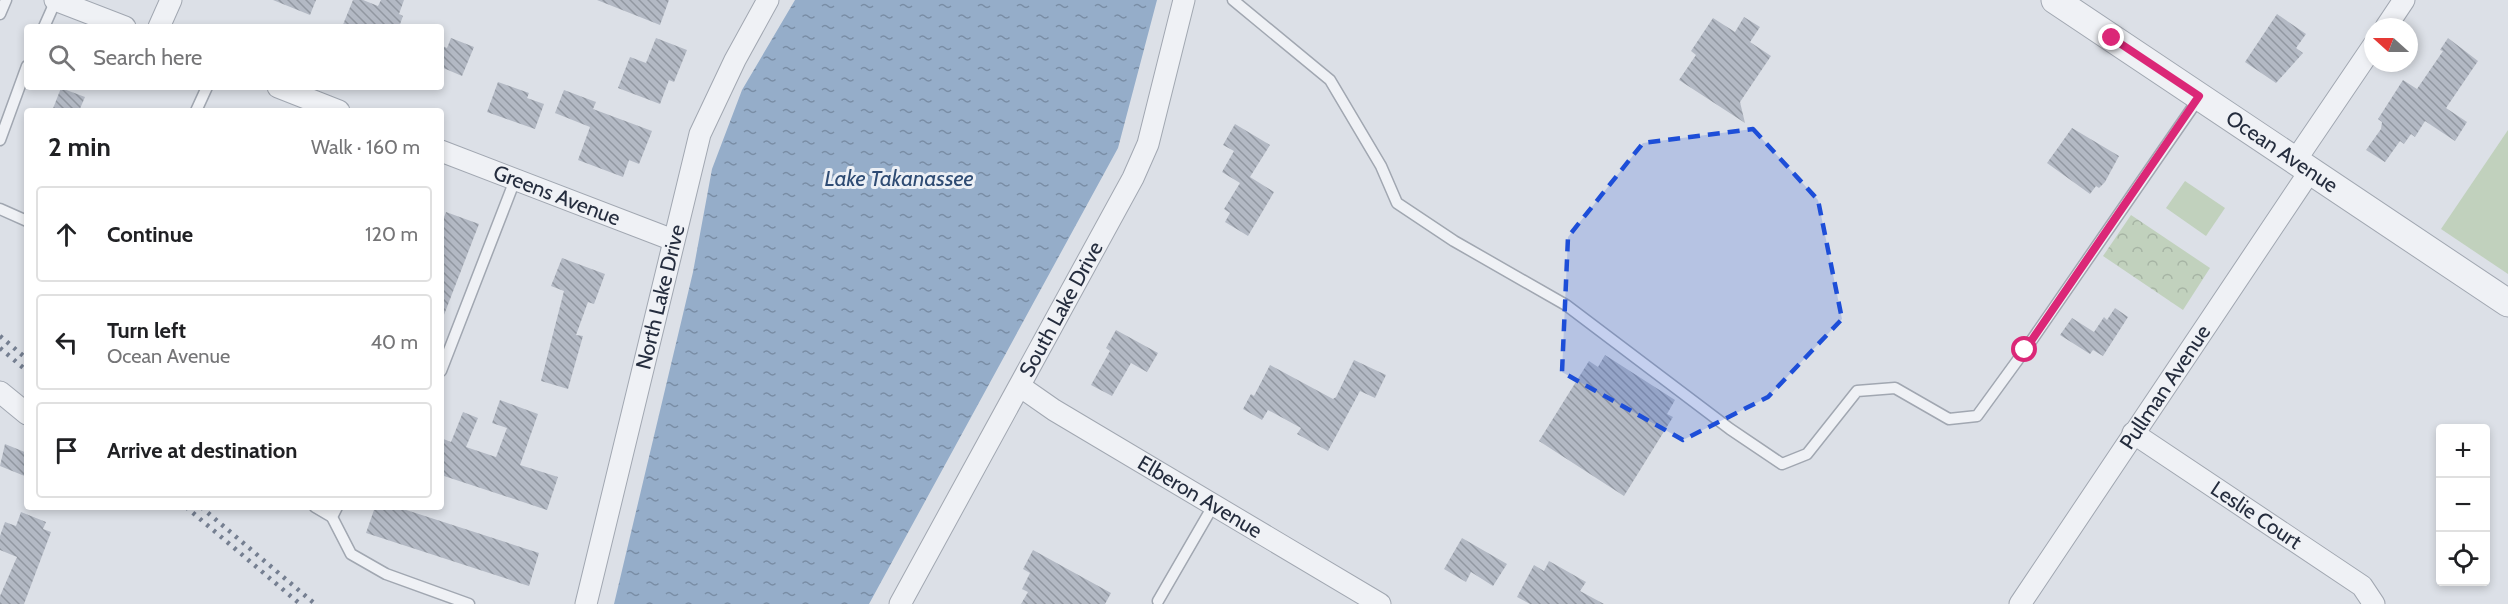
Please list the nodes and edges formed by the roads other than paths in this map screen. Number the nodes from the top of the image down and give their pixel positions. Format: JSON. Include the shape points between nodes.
{"nodes":[{"id":1,"x":6,"y":0,"type":"edge"},
{"id":2,"x":55,"y":0,"type":"edge"},
{"id":3,"x":171,"y":0,"type":"edge"},
{"id":4,"x":768,"y":0,"type":"edge"},
{"id":5,"x":1184,"y":0,"type":"edge"},
{"id":6,"x":1233,"y":0,"type":"edge"},
{"id":7,"x":2404,"y":0,"type":"edge"},
{"id":8,"x":2059,"y":1,"type":"edge"},
{"id":9,"x":0,"y":14,"type":"edge"},
{"id":10,"x":2392,"y":18,"type":"edge"},
{"id":11,"x":45,"y":24,"type":"edge"},
{"id":12,"x":117,"y":24,"type":"edge"},
{"id":13,"x":160,"y":24,"type":"edge"},
{"id":14,"x":2364,"y":61,"type":"edge"},
{"id":15,"x":24,"y":74,"type":"edge"},
{"id":16,"x":206,"y":90,"type":"edge"},
{"id":17,"x":286,"y":90,"type":"edge"},
{"id":18,"x":2199,"y":96,"type":"junction"},
{"id":19,"x":197,"y":108,"type":"edge"},
{"id":20,"x":331,"y":108,"type":"edge"},
{"id":21,"x":0,"y":140,"type":"edge"},
{"id":22,"x":444,"y":152,"type":"edge"},
{"id":23,"x":2302,"y":166,"type":"junction"},
{"id":24,"x":515,"y":180,"type":"junction"},
{"id":25,"x":0,"y":209,"type":"edge"},
{"id":26,"x":24,"y":220,"type":"edge"},
{"id":27,"x":674,"y":240,"type":"junction"},
{"id":28,"x":2508,"y":303,"type":"edge"},
{"id":29,"x":444,"y":363,"type":"edge"},
{"id":30,"x":1021,"y":387,"type":"junction"},
{"id":31,"x":0,"y":392,"type":"edge"},
{"id":32,"x":24,"y":412,"type":"edge"},
{"id":33,"x":2133,"y":433,"type":"junction"},
{"id":34,"x":1214,"y":506,"type":"junction"},
{"id":35,"x":334,"y":512,"type":"edge"},
{"id":36,"x":1158,"y":601,"type":"dead end"},
{"id":37,"x":469,"y":604,"type":"edge"},
{"id":38,"x":586,"y":604,"type":"edge"},
{"id":39,"x":900,"y":604,"type":"edge"},
{"id":40,"x":1380,"y":604,"type":"edge"},
{"id":41,"x":2020,"y":604,"type":"edge"},
{"id":42,"x":2374,"y":604,"type":"edge"}],
"edges":[{"from":1,"to":9,"type":"lane"},
{"from":2,"to":11,"type":"lane"},
{"from":2,"to":12,"type":"street"},
{"from":3,"to":13,"type":"street"},
{"from":4,"to":27,"type":"street","name":"North Lake Drive","via":[[709,111]]},
{"from":5,"to":30,"type":"street","name":"South Lake Drive","via":[[1148,144]]},
{"from":6,"to":18,"type":"lane","via":[[1330,80],[1381,166],[1397,204],[1566,305],[1782,464],[1807,454],[1857,391],[1895,388],[1949,419],[1977,416]]},
{"from":7,"to":10,"type":"street"},
{"from":8,"to":18,"type":"street","name":"Ocean Avenue"},
{"from":14,"to":23,"type":"street","name":"Pullman Avenue"},
{"from":15,"to":21,"type":"lane"},
{"from":16,"to":19,"type":"lane"},
{"from":17,"to":20,"type":"street"},
{"from":18,"to":23,"type":"street","name":"Ocean Avenue"},
{"from":22,"to":24,"type":"street","name":"Greens Avenue"},
{"from":23,"to":28,"type":"street","name":"Ocean Avenue"},
{"from":23,"to":33,"type":"street","name":"Pullman Avenue"},
{"from":24,"to":27,"type":"street","name":"Greens Avenue"},
{"from":24,"to":29,"type":"lane"},
{"from":25,"to":26,"type":"lane"},
{"from":27,"to":38,"type":"street","name":"North Lake Drive"},
{"from":30,"to":34,"type":"street","name":"Elberon Avenue"},
{"from":30,"to":39,"type":"street","name":"South Lake Drive"},
{"from":31,"to":32,"type":"street"},
{"from":33,"to":41,"type":"street","name":"Pullman Avenue"},
{"from":33,"to":42,"type":"street","name":"Leslie Court","via":[[2362,586]]},
{"from":34,"to":36,"type":"lane"},
{"from":34,"to":40,"type":"street","name":"Elberon Avenue"},
{"from":35,"to":37,"type":"lane","via":[[351,554],[386,574]]}]}
